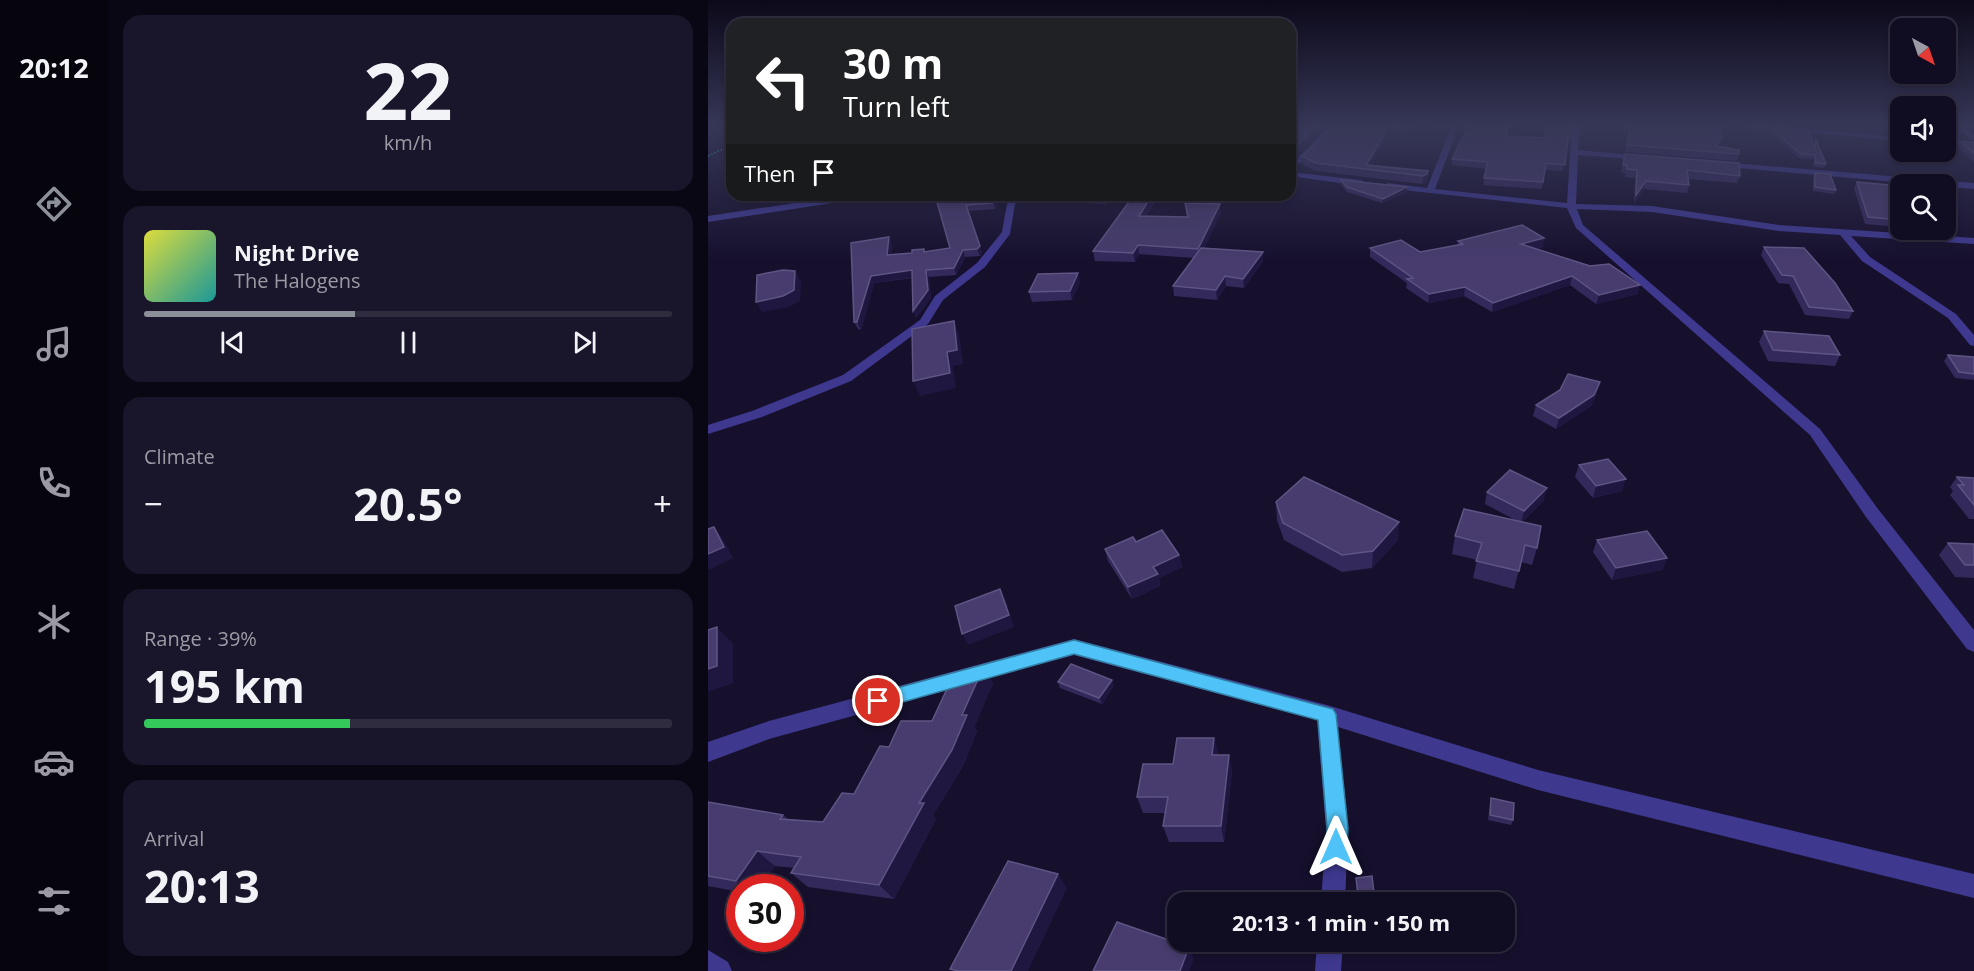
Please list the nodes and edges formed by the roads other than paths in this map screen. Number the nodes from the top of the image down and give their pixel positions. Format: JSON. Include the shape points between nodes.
{"nodes":[{"id":1,"x":1438,"y":170,"type":"edge"},
{"id":2,"x":1572,"y":170,"type":"edge"},
{"id":3,"x":1789,"y":170,"type":"edge"},
{"id":4,"x":1296,"y":175,"type":"edge"},
{"id":5,"x":1974,"y":186,"type":"edge"},
{"id":6,"x":1430,"y":190,"type":"junction"},
{"id":7,"x":826,"y":201,"type":"edge"},
{"id":8,"x":1013,"y":201,"type":"edge"},
{"id":9,"x":1571,"y":206,"type":"junction"},
{"id":10,"x":708,"y":219,"type":"edge"},
{"id":11,"x":1842,"y":231,"type":"junction"},
{"id":12,"x":1974,"y":241,"type":"edge"},
{"id":13,"x":1974,"y":342,"type":"edge"},
{"id":14,"x":708,"y":430,"type":"edge"},
{"id":15,"x":1974,"y":644,"type":"edge"},
{"id":16,"x":1327,"y":714,"type":"junction"},
{"id":17,"x":708,"y":752,"type":"edge"},
{"id":18,"x":1974,"y":886,"type":"edge"},
{"id":19,"x":1334,"y":892,"type":"edge"},
{"id":20,"x":1329,"y":952,"type":"edge"},
{"id":21,"x":708,"y":963,"type":"edge"},
{"id":22,"x":719,"y":971,"type":"edge"},
{"id":23,"x":1328,"y":971,"type":"edge"}],
"edges":[{"from":1,"to":6,"type":"street"},
{"from":2,"to":9,"type":"street"},
{"from":3,"to":5,"type":"street"},
{"from":4,"to":6,"type":"street"},
{"from":6,"to":9,"type":"street"},
{"from":7,"to":10,"type":"street"},
{"from":8,"to":14,"type":"street","via":[[1007,232],[981,265],[939,298],[924,322],[847,378]]},
{"from":9,"to":11,"type":"street","via":[[1652,209],[1779,228]]},
{"from":9,"to":15,"type":"street","via":[[1579,226],[1815,432]]},
{"from":11,"to":12,"type":"street"},
{"from":11,"to":13,"type":"street","via":[[1866,259],[1952,316]]},
{"from":16,"to":17,"type":"street","via":[[1074,647],[769,730]]},
{"from":16,"to":18,"type":"street","via":[[1538,780]]},
{"from":16,"to":19,"type":"street","via":[[1337,828]]},
{"from":20,"to":23,"type":"street"},
{"from":21,"to":22,"type":"street"}]}
